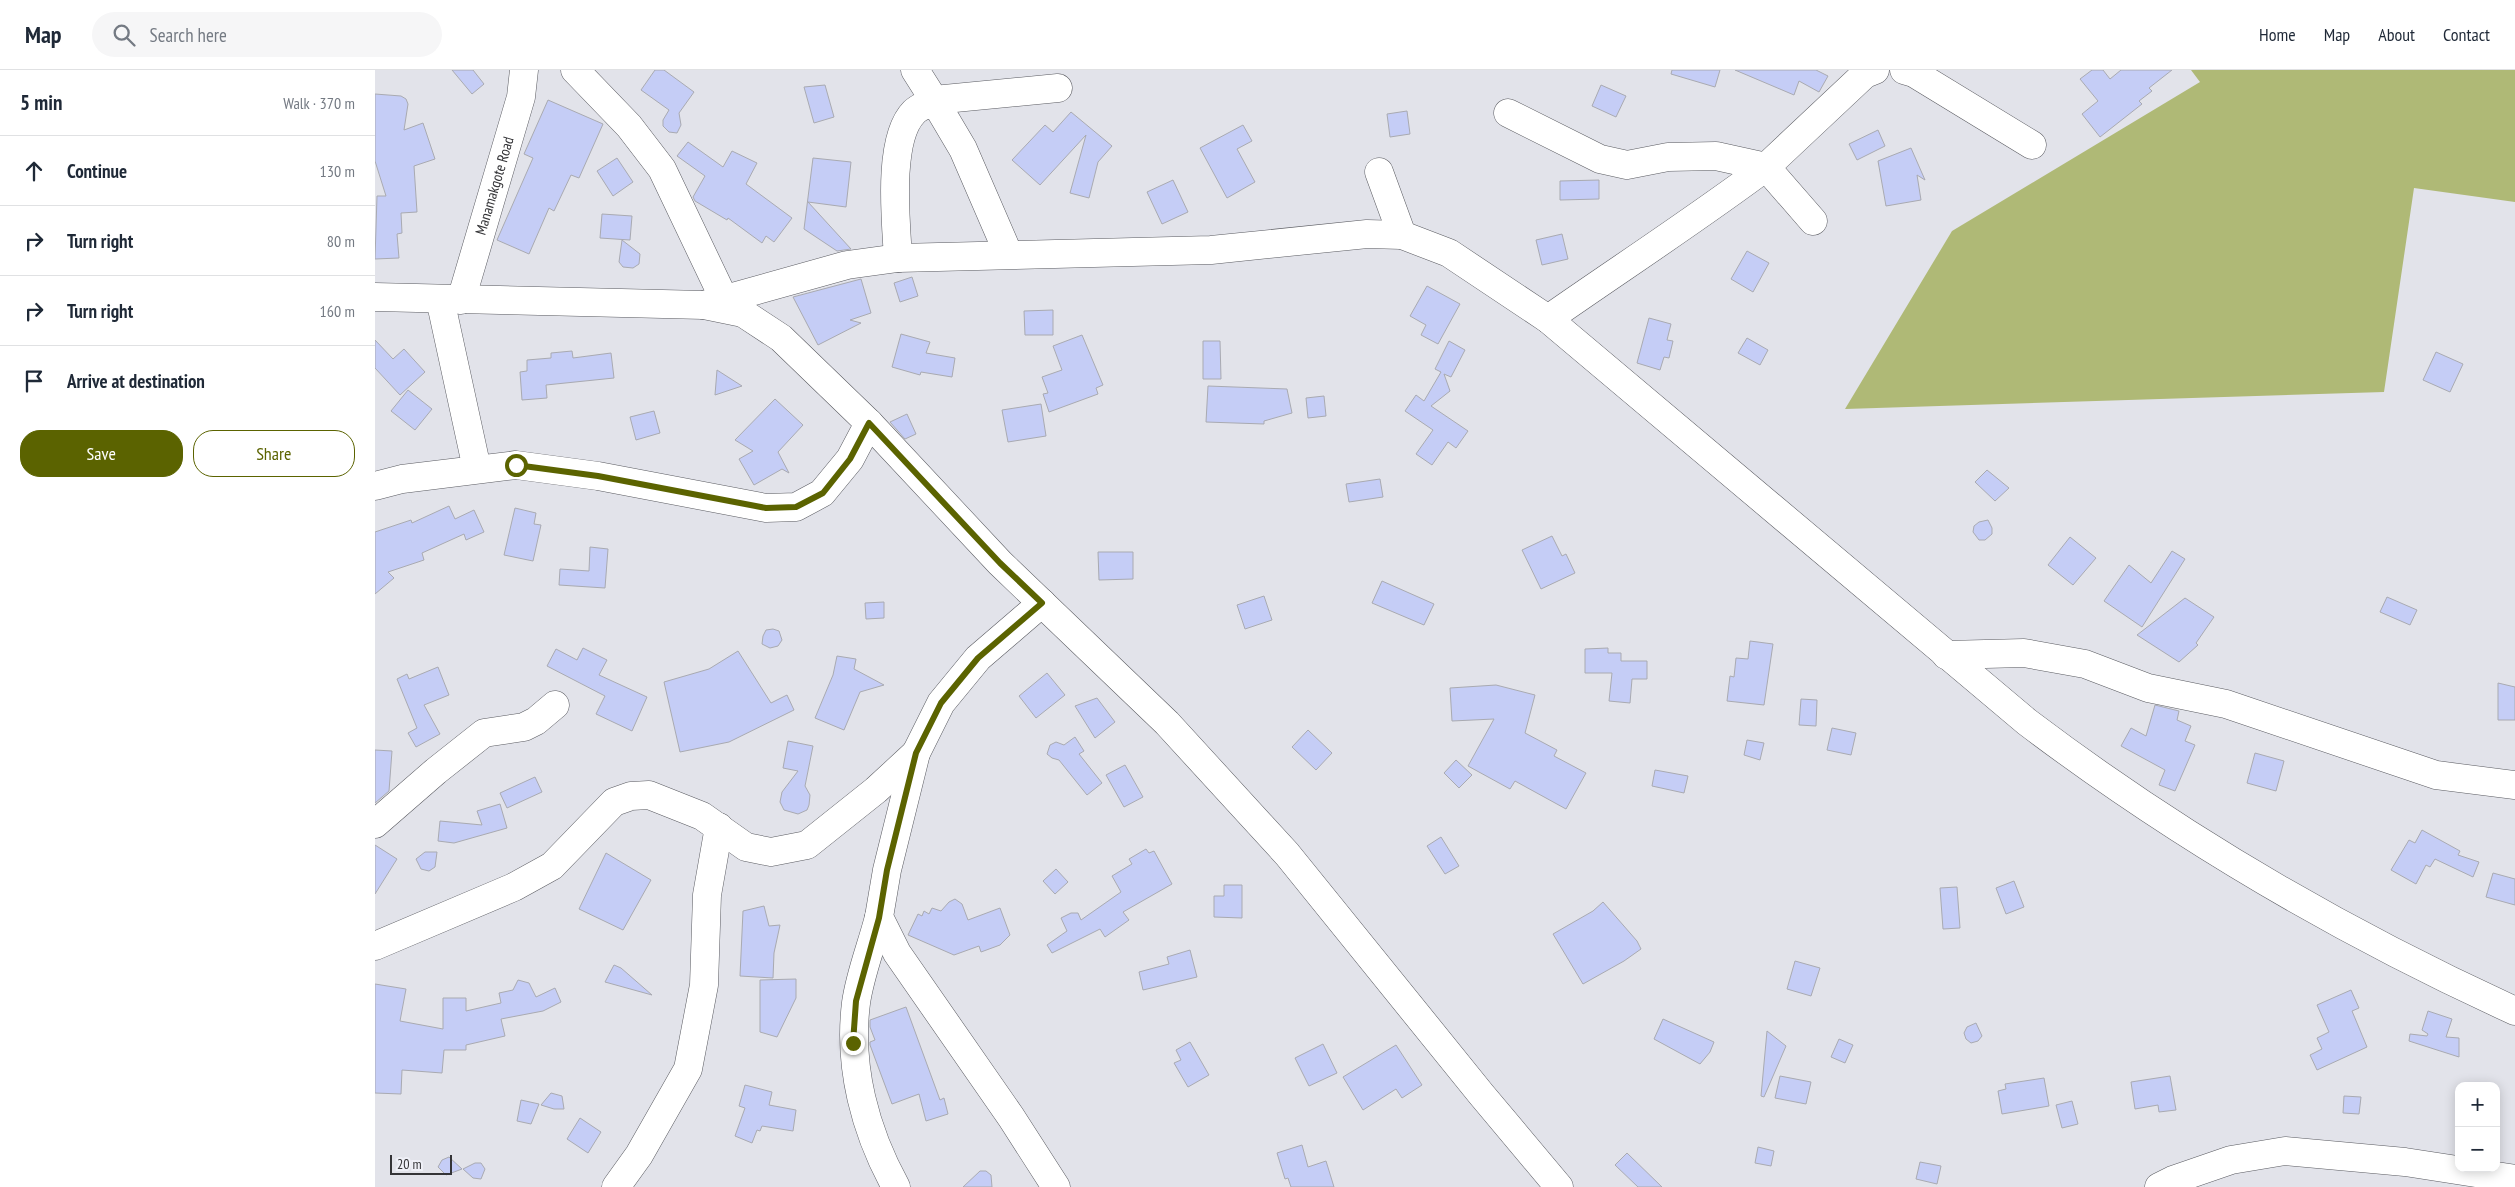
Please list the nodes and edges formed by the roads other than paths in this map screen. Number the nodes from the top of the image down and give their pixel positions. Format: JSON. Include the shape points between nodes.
{"nodes":[{"id":1,"x":524,"y":70,"type":"edge"},
{"id":2,"x":575,"y":70,"type":"edge"},
{"id":3,"x":915,"y":70,"type":"edge"},
{"id":4,"x":1875,"y":70,"type":"edge"},
{"id":5,"x":1904,"y":70,"type":"edge"},
{"id":6,"x":1058,"y":88,"type":"dead end"},
{"id":7,"x":934,"y":100,"type":"junction"},
{"id":8,"x":1508,"y":113,"type":"dead end"},
{"id":9,"x":2032,"y":145,"type":"dead end"},
{"id":10,"x":1766,"y":168,"type":"junction"},
{"id":11,"x":1379,"y":172,"type":"dead end"},
{"id":12,"x":1813,"y":221,"type":"dead end"},
{"id":13,"x":1402,"y":235,"type":"junction"},
{"id":14,"x":1008,"y":254,"type":"junction"},
{"id":15,"x":897,"y":258,"type":"junction"},
{"id":16,"x":375,"y":298,"type":"edge"},
{"id":17,"x":451,"y":300,"type":"junction"},
{"id":18,"x":714,"y":302,"type":"junction"},
{"id":19,"x":1549,"y":319,"type":"junction"},
{"id":20,"x":869,"y":423,"type":"junction"},
{"id":21,"x":477,"y":469,"type":"junction"},
{"id":22,"x":375,"y":486,"type":"edge"},
{"id":23,"x":1042,"y":603,"type":"junction"},
{"id":24,"x":1946,"y":655,"type":"junction"},
{"id":25,"x":555,"y":706,"type":"dead end"},
{"id":26,"x":916,"y":753,"type":"junction"},
{"id":27,"x":2515,"y":785,"type":"edge"},
{"id":28,"x":375,"y":824,"type":"edge"},
{"id":29,"x":719,"y":827,"type":"junction"},
{"id":30,"x":879,"y":918,"type":"junction"},
{"id":31,"x":375,"y":946,"type":"edge"},
{"id":32,"x":2515,"y":1011,"type":"edge"},
{"id":33,"x":2515,"y":1179,"type":"edge"},
{"id":34,"x":616,"y":1187,"type":"edge"},
{"id":35,"x":896,"y":1187,"type":"edge"},
{"id":36,"x":1055,"y":1187,"type":"edge"},
{"id":37,"x":1559,"y":1187,"type":"edge"},
{"id":38,"x":2159,"y":1187,"type":"edge"}],
"edges":[{"from":1,"to":17,"type":"street","name":"Manamakgote Road","via":[[521,97]]},
{"from":2,"to":18,"type":"street","via":[[629,126],[662,169]]},
{"from":3,"to":7,"type":"street"},
{"from":4,"to":10,"type":"street","via":[[1865,74]]},
{"from":5,"to":9,"type":"street"},
{"from":6,"to":7,"type":"street"},
{"from":7,"to":14,"type":"street","via":[[963,149]]},
{"from":7,"to":15,"type":"street","via":[[914,112],[899,139],[895,200]]},
{"from":8,"to":10,"type":"street","via":[[1600,159],[1627,164],[1668,157],[1716,156]]},
{"from":10,"to":12,"type":"street"},
{"from":10,"to":19,"type":"street"},
{"from":11,"to":13,"type":"street"},
{"from":13,"to":14,"type":"street","via":[[1367,234],[1211,250]]},
{"from":13,"to":19,"type":"street","via":[[1449,253]]},
{"from":14,"to":15,"type":"street"},
{"from":15,"to":18,"type":"street","via":[[847,265]]},
{"from":16,"to":17,"type":"street"},
{"from":17,"to":18,"type":"street"},
{"from":17,"to":21,"type":"street"},
{"from":18,"to":20,"type":"street","via":[[743,313],[781,338]]},
{"from":19,"to":24,"type":"street"},
{"from":20,"to":21,"type":"street","via":[[850,459],[823,493],[796,507],[766,508],[598,476],[516,465]]},
{"from":20,"to":23,"type":"street","via":[[1000,563]]},
{"from":21,"to":22,"type":"street","via":[[401,479]]},
{"from":23,"to":26,"type":"street","via":[[978,658],[941,703]]},
{"from":23,"to":37,"type":"street","via":[[1167,723],[1287,854]]},
{"from":24,"to":27,"type":"street","via":[[2024,653],[2085,664],[2149,688],[2226,704],[2436,775]]},
{"from":24,"to":32,"type":"street","via":[[2102,778],[2234,864],[2339,925]]},
{"from":25,"to":28,"type":"street","via":[[524,726],[484,733]]},
{"from":26,"to":29,"type":"street","via":[[877,790],[807,845],[771,852],[746,847]]},
{"from":26,"to":30,"type":"street","via":[[887,870]]},
{"from":29,"to":31,"type":"street","via":[[702,816],[649,795],[631,796],[614,802],[552,866],[514,887]]},
{"from":29,"to":34,"type":"street","via":[[707,895],[704,985],[688,1068],[639,1155]]},
{"from":30,"to":35,"type":"street","via":[[856,1001],[853,1043],[857,1084],[879,1156]]},
{"from":30,"to":36,"type":"street","via":[[897,953],[1000,1101]]},
{"from":33,"to":38,"type":"street","via":[[2405,1162],[2285,1151],[2231,1160]]}]}
